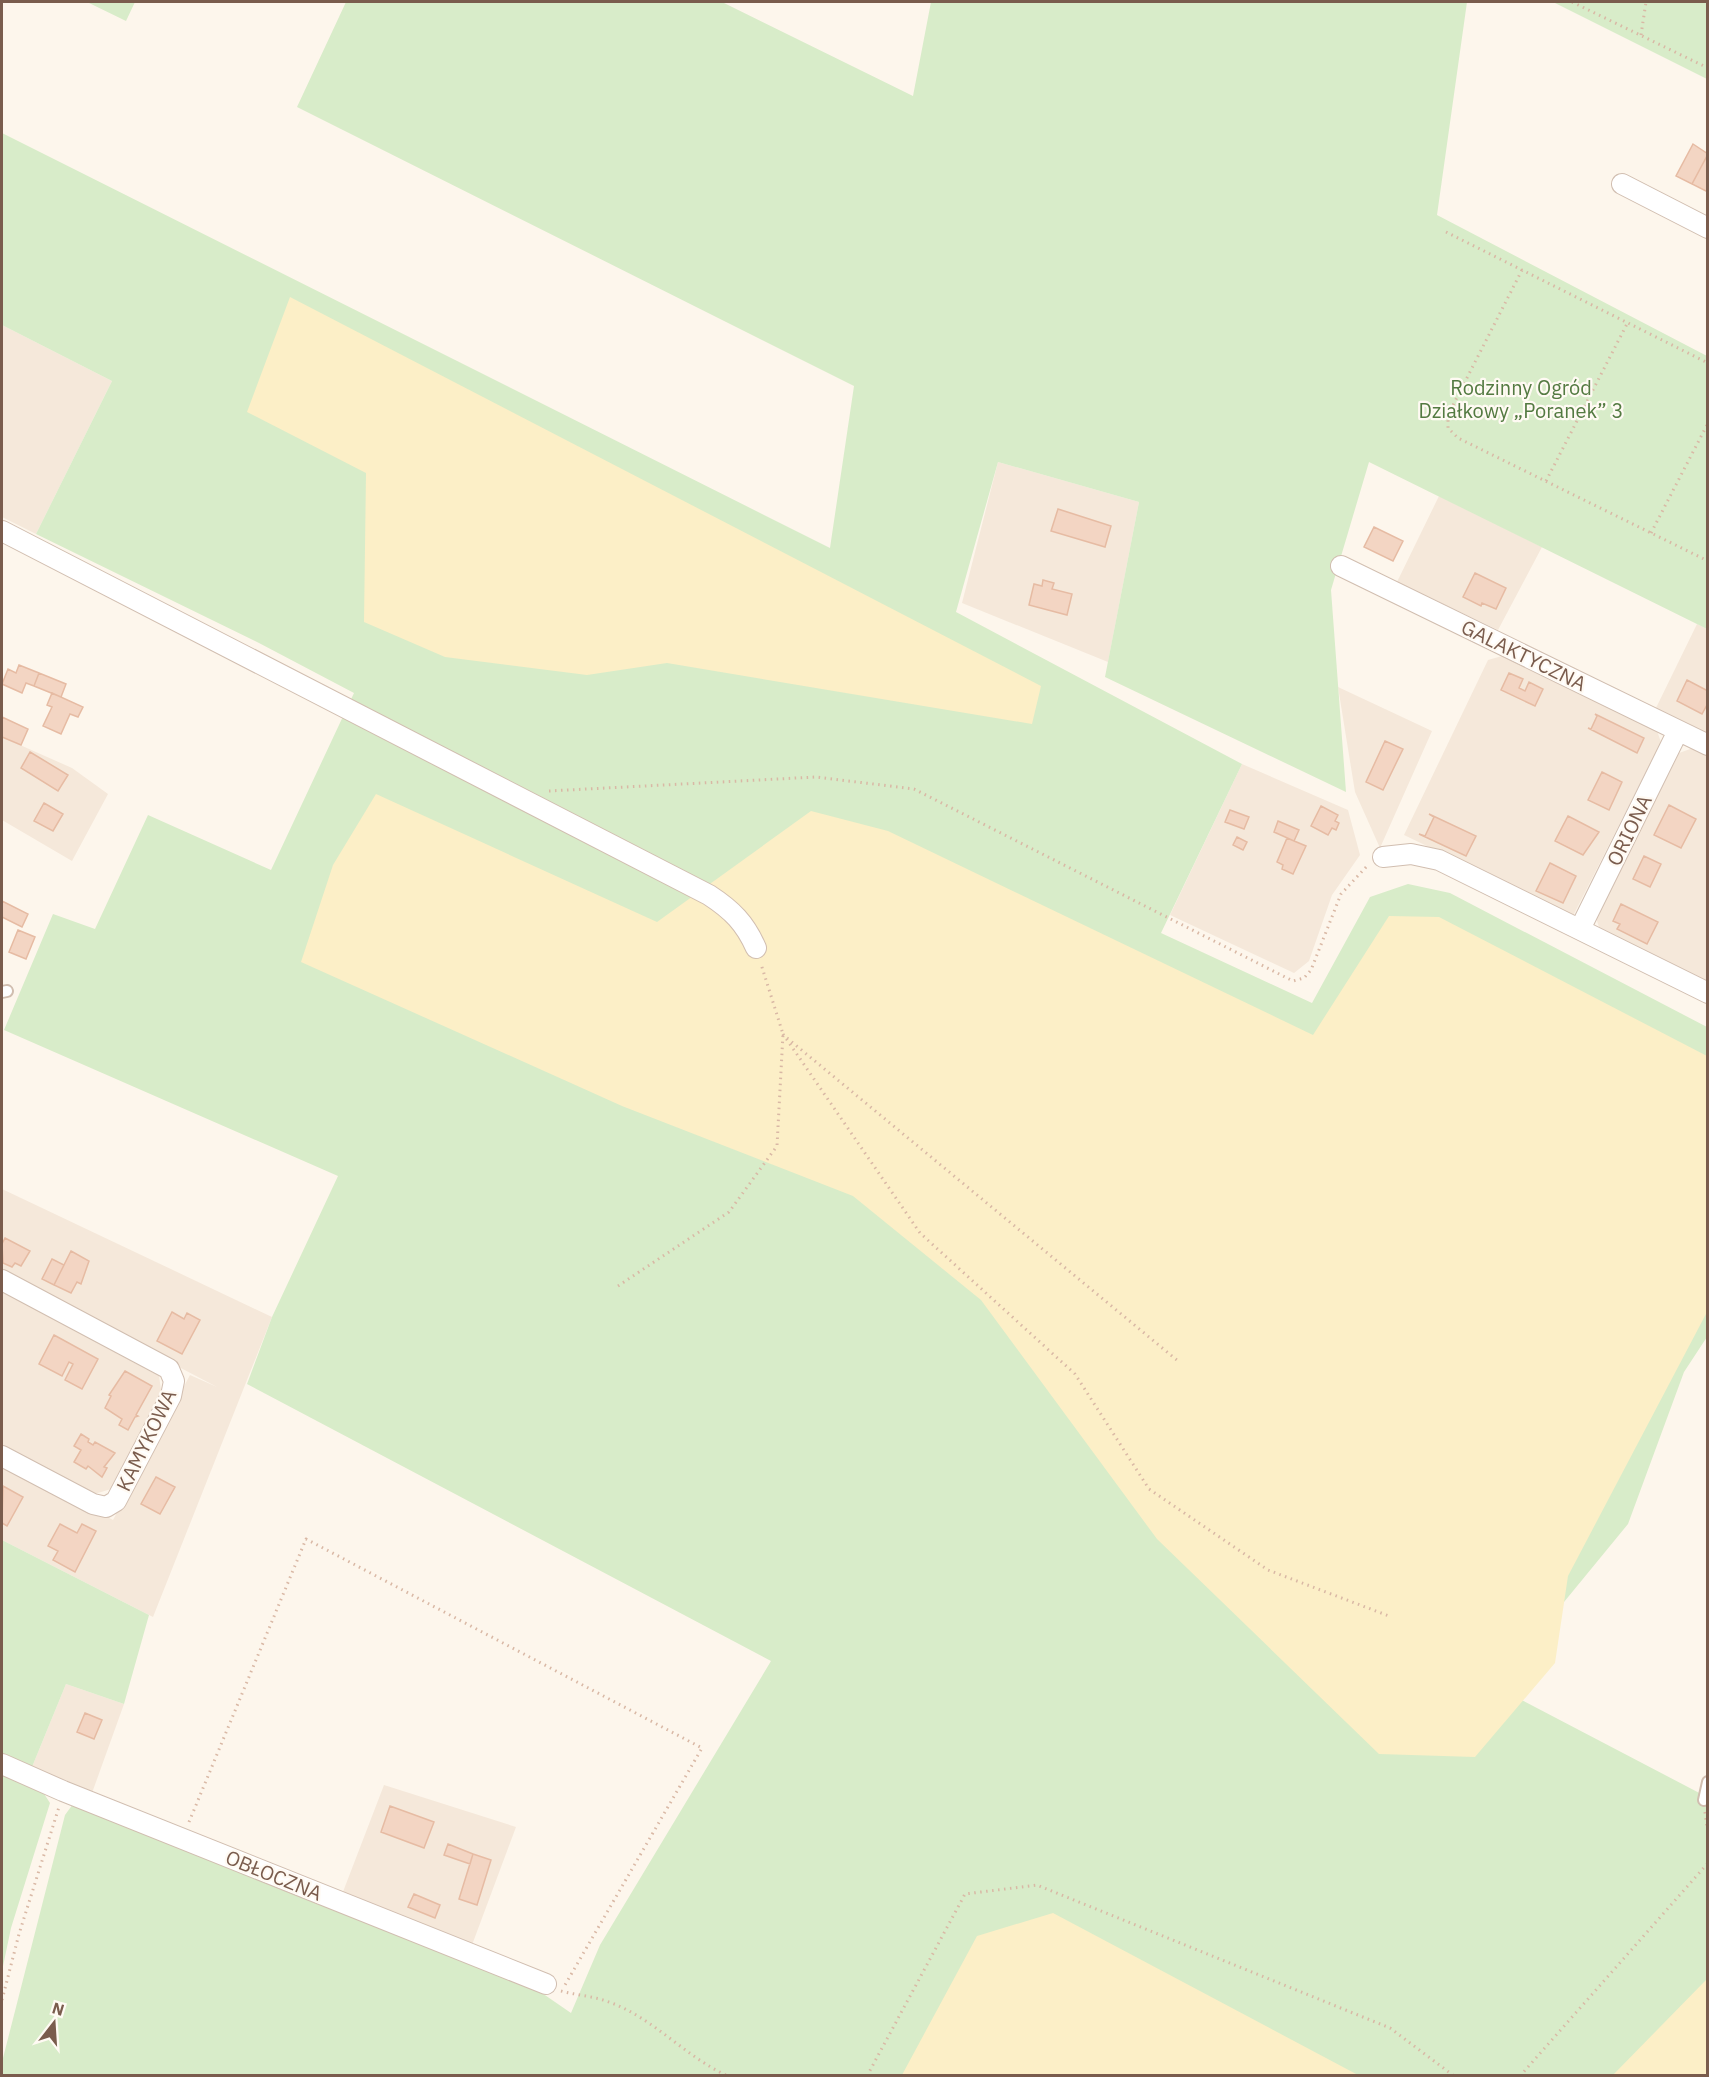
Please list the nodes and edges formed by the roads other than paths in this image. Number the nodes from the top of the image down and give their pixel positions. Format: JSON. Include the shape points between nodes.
{"nodes":[{"id":1,"x":1622,"y":184,"type":"dead end"},
{"id":2,"x":1707,"y":228,"type":"edge"},
{"id":3,"x":2,"y":531,"type":"edge"},
{"id":4,"x":1341,"y":566,"type":"dead end"},
{"id":5,"x":1678,"y":731,"type":"junction"},
{"id":6,"x":1707,"y":745,"type":"edge"},
{"id":7,"x":1376,"y":860,"type":"road end"},
{"id":8,"x":1580,"y":929,"type":"junction"},
{"id":9,"x":756,"y":948,"type":"road end"},
{"id":10,"x":1707,"y":993,"type":"edge"},
{"id":11,"x":2,"y":1281,"type":"edge"},
{"id":12,"x":2,"y":1456,"type":"edge"},
{"id":13,"x":2,"y":1764,"type":"edge"},
{"id":14,"x":1707,"y":1782,"type":"edge"},
{"id":15,"x":1704,"y":1800,"type":"road end"},
{"id":16,"x":554,"y":1988,"type":"road end"}],
"edges":[{"from":1,"to":2,"type":"street"},
{"from":3,"to":9,"type":"street","via":[[708,895],[732,910],[747,928]]},
{"from":4,"to":5,"type":"street","name":"GALAKTYCZNA"},
{"from":5,"to":6,"type":"street","name":"GALAKTYCZNA"},
{"from":5,"to":8,"type":"street","name":"ORIONA"},
{"from":7,"to":8,"type":"street","via":[[1411,854],[1439,860]]},
{"from":8,"to":10,"type":"street"},
{"from":11,"to":12,"type":"street","name":"KAMYKOWA","via":[[169,1369],[174,1381],[171,1396],[116,1501],[106,1507],[93,1504]]},
{"from":13,"to":16,"type":"street","name":"OBŁOCZNA"},
{"from":14,"to":15,"type":"lane"}]}
